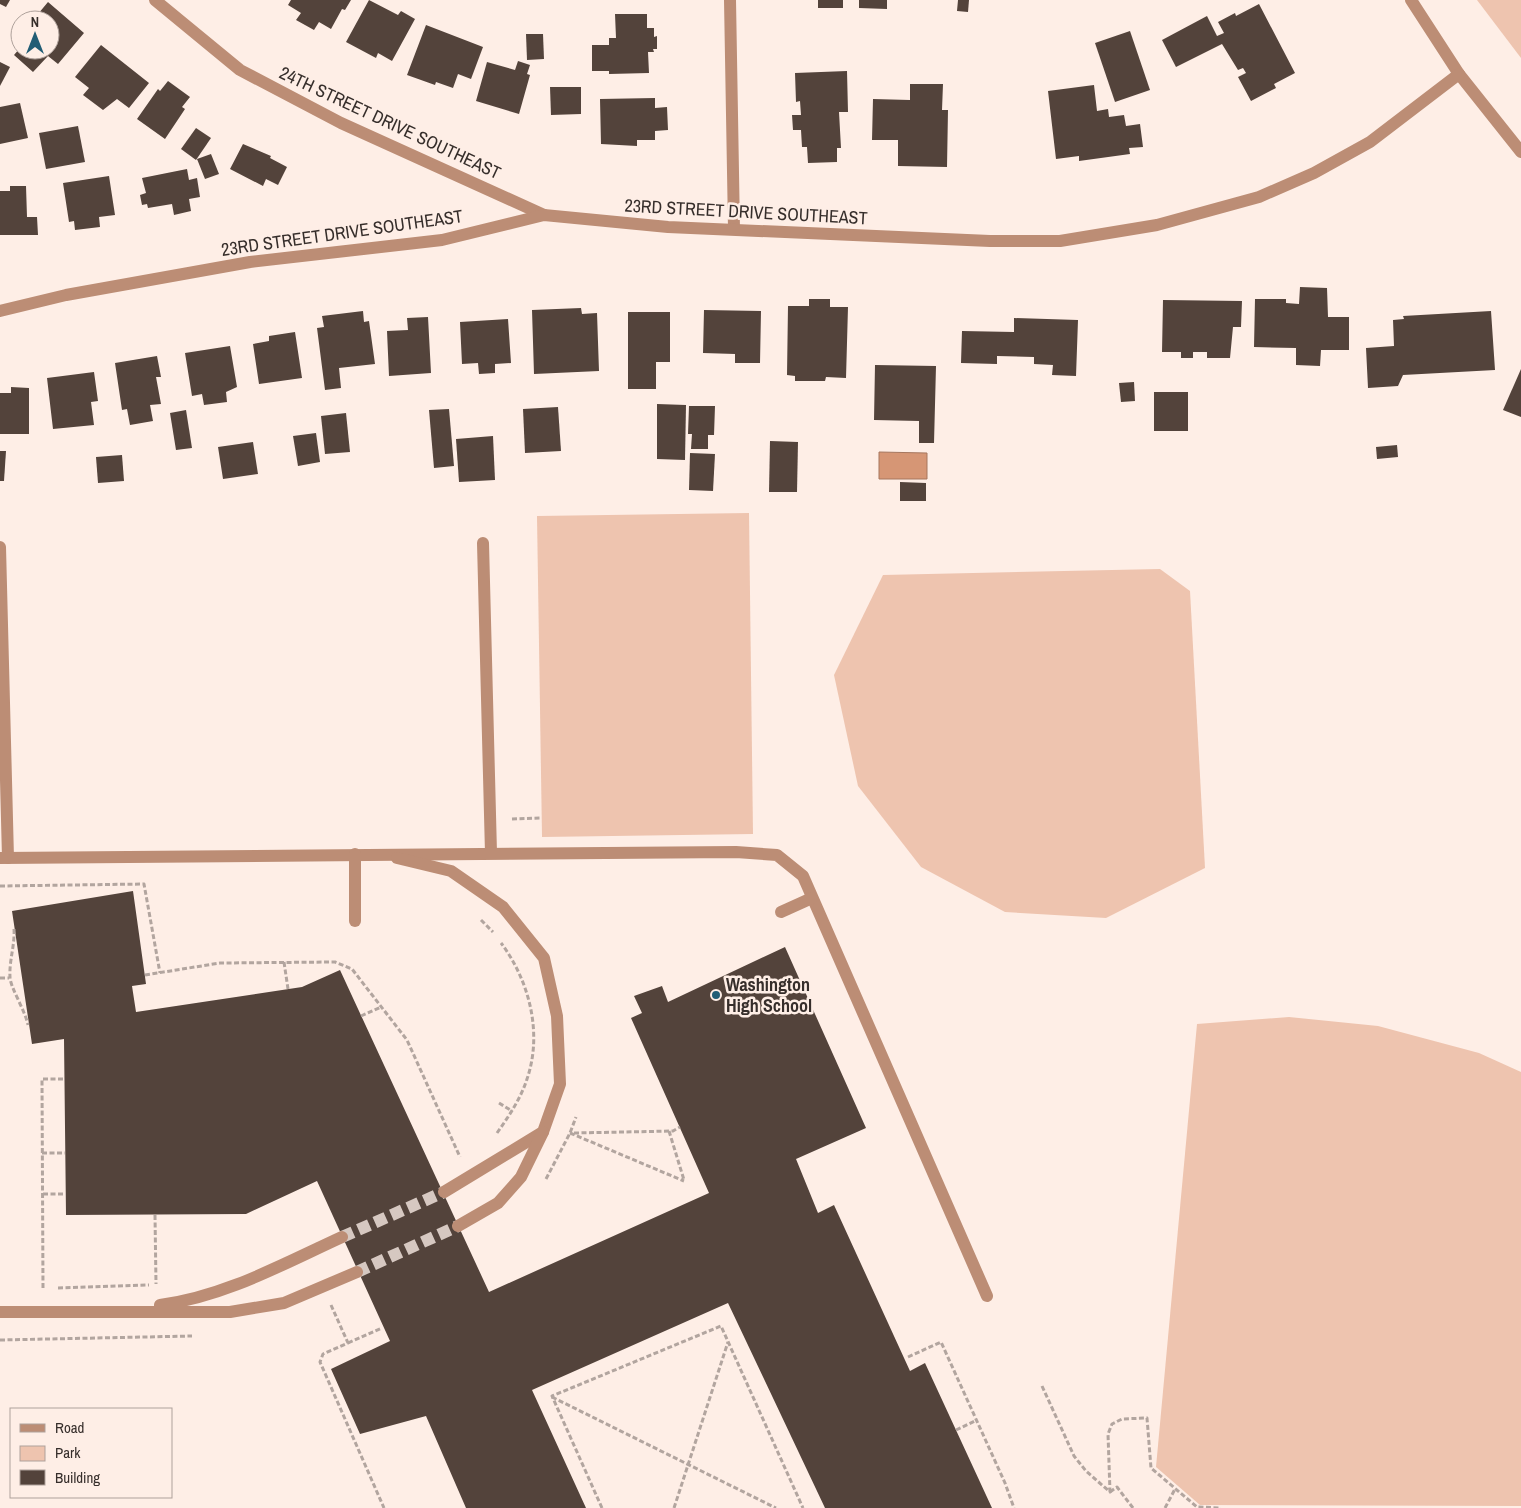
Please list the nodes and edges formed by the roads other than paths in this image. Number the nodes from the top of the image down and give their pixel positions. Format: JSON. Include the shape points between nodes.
{"nodes":[{"id":1,"x":155,"y":0,"type":"edge"},
{"id":2,"x":730,"y":0,"type":"edge"},
{"id":3,"x":1411,"y":0,"type":"edge"},
{"id":4,"x":1459,"y":74,"type":"junction"},
{"id":5,"x":1521,"y":152,"type":"edge"},
{"id":6,"x":544,"y":215,"type":"junction"},
{"id":7,"x":734,"y":229,"type":"junction"},
{"id":8,"x":0,"y":311,"type":"edge"},
{"id":9,"x":483,"y":543,"type":"dead end"},
{"id":10,"x":0,"y":548,"type":"edge"},
{"id":11,"x":491,"y":853,"type":"junction"},
{"id":12,"x":355,"y":854,"type":"junction"},
{"id":13,"x":378,"y":854,"type":"junction"},
{"id":14,"x":4,"y":858,"type":"edge"},
{"id":15,"x":812,"y":898,"type":"junction"},
{"id":16,"x":781,"y":912,"type":"dead end"},
{"id":17,"x":355,"y":920,"type":"dead end"},
{"id":18,"x":545,"y":1127,"type":"junction"},
{"id":19,"x":444,"y":1192,"type":"tunnel mouth"},
{"id":20,"x":458,"y":1226,"type":"tunnel mouth"},
{"id":21,"x":342,"y":1237,"type":"tunnel mouth"},
{"id":22,"x":357,"y":1272,"type":"tunnel mouth"},
{"id":23,"x":987,"y":1296,"type":"dead end"},
{"id":24,"x":0,"y":1312,"type":"edge"},
{"id":25,"x":110,"y":1312,"type":"junction"}],
"edges":[{"from":1,"to":6,"type":"street","name":"24TH STREET DRIVE SOUTHEAST","via":[[240,70],[341,124]]},
{"from":2,"to":7,"type":"street"},
{"from":3,"to":4,"type":"street"},
{"from":4,"to":5,"type":"street"},
{"from":4,"to":7,"type":"street","name":"23RD STREET DRIVE SOUTHEAST","via":[[1370,142],[1314,173],[1259,197],[1157,225],[1060,241],[911,239]]},
{"from":6,"to":7,"type":"street","name":"23RD STREET DRIVE SOUTHEAST","via":[[668,227]]},
{"from":6,"to":8,"type":"street","name":"23RD STREET DRIVE SOUTHEAST","via":[[442,240],[250,262],[66,295]]},
{"from":9,"to":11,"type":"street"},
{"from":10,"to":14,"type":"street"},
{"from":11,"to":13,"type":"street"},
{"from":11,"to":15,"type":"street","via":[[736,852],[777,855],[803,876]]},
{"from":12,"to":13,"type":"street"},
{"from":12,"to":14,"type":"street"},
{"from":12,"to":17,"type":"street"},
{"from":13,"to":18,"type":"street","via":[[451,871],[503,907],[544,958],[557,1016],[560,1084]]},
{"from":15,"to":16,"type":"street"},
{"from":15,"to":23,"type":"street"},
{"from":18,"to":19,"type":"street"},
{"from":18,"to":20,"type":"street","via":[[521,1177],[498,1203]]},
{"from":21,"to":25,"type":"street","via":[[238,1284],[176,1303]]},
{"from":22,"to":25,"type":"street","via":[[284,1303],[230,1312]]},
{"from":24,"to":25,"type":"street"}]}
